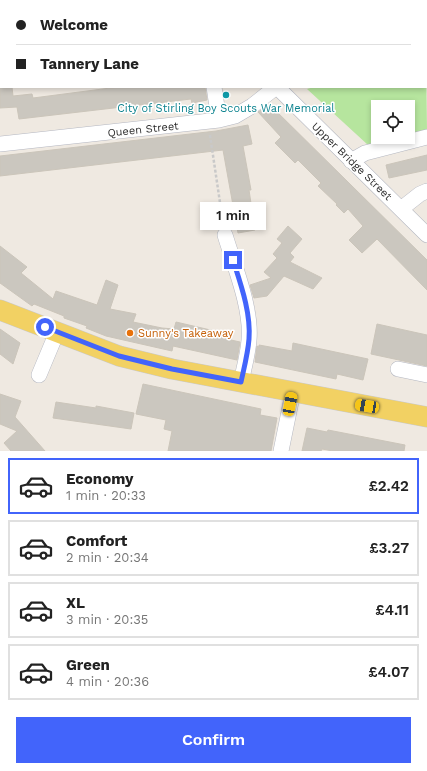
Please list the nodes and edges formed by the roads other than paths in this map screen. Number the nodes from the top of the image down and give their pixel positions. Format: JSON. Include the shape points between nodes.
{"nodes":[{"id":1,"x":214,"y":88,"type":"edge"},
{"id":2,"x":276,"y":88,"type":"edge"},
{"id":3,"x":278,"y":88,"type":"edge"},
{"id":4,"x":213,"y":121,"type":"junction"},
{"id":5,"x":427,"y":137,"type":"edge"},
{"id":6,"x":0,"y":144,"type":"edge"},
{"id":7,"x":351,"y":161,"type":"junction"},
{"id":8,"x":427,"y":191,"type":"edge"},
{"id":9,"x":401,"y":209,"type":"junction"},
{"id":10,"x":225,"y":235,"type":"road end"},
{"id":11,"x":427,"y":235,"type":"edge"},
{"id":12,"x":0,"y":310,"type":"edge"},
{"id":13,"x":57,"y":332,"type":"junction"},
{"id":14,"x":398,"y":369,"type":"dead end"},
{"id":15,"x":427,"y":374,"type":"edge"},
{"id":16,"x":39,"y":375,"type":"dead end"},
{"id":17,"x":241,"y":382,"type":"junction"},
{"id":18,"x":293,"y":392,"type":"junction"},
{"id":19,"x":427,"y":417,"type":"edge"},
{"id":20,"x":281,"y":451,"type":"edge"}],
"edges":[{"from":1,"to":4,"type":"street"},
{"from":2,"to":4,"type":"street","name":"Queen Street","via":[[235,116]]},
{"from":3,"to":7,"type":"street","name":"Upper Bridge Street"},
{"from":4,"to":6,"type":"street","name":"Queen Street"},
{"from":5,"to":7,"type":"street","via":[[365,153]]},
{"from":7,"to":9,"type":"street","name":"Upper Bridge Street"},
{"from":8,"to":9,"type":"street"},
{"from":9,"to":11,"type":"street","name":"Upper Bridge Street"},
{"from":10,"to":17,"type":"street","via":[[245,299],[248,319],[249,339]]},
{"from":12,"to":13,"type":"main road"},
{"from":13,"to":16,"type":"street"},
{"from":13,"to":17,"type":"main road","via":[[119,356]]},
{"from":14,"to":15,"type":"street"},
{"from":17,"to":18,"type":"main road"},
{"from":18,"to":19,"type":"main road"},
{"from":18,"to":20,"type":"street"}]}
